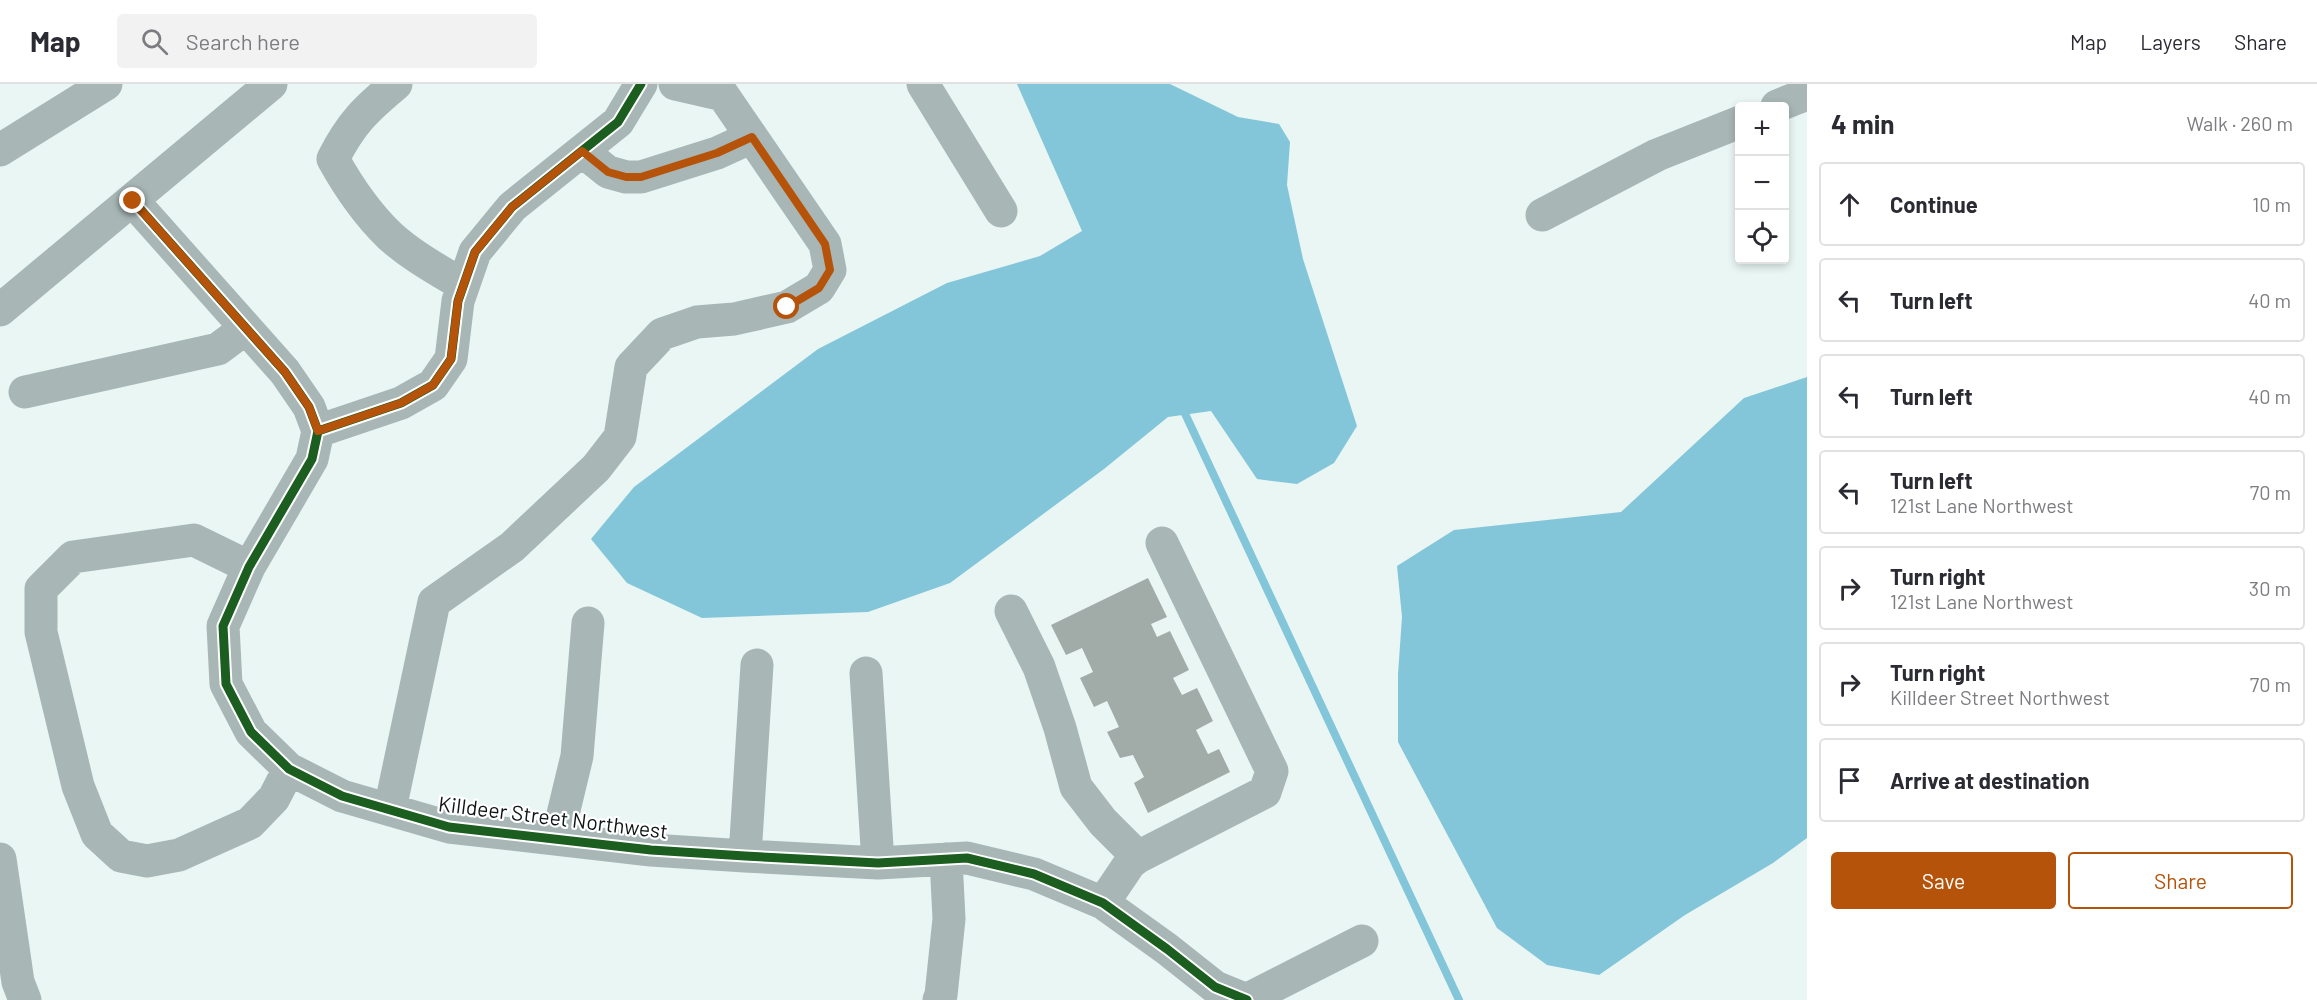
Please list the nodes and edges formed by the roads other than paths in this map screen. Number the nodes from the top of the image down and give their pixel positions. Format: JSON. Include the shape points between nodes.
{"nodes":[{"id":1,"x":106,"y":84,"type":"edge"},
{"id":2,"x":271,"y":84,"type":"edge"},
{"id":3,"x":396,"y":84,"type":"edge"},
{"id":4,"x":640,"y":84,"type":"edge"},
{"id":5,"x":675,"y":84,"type":"edge"},
{"id":6,"x":923,"y":84,"type":"edge"},
{"id":7,"x":726,"y":90,"type":"edge"},
{"id":8,"x":1807,"y":94,"type":"edge"},
{"id":9,"x":1787,"y":102,"type":"edge"},
{"id":10,"x":1735,"y":124,"type":"edge"},
{"id":11,"x":752,"y":137,"type":"junction"},
{"id":12,"x":0,"y":150,"type":"edge"},
{"id":13,"x":582,"y":151,"type":"junction"},
{"id":14,"x":133,"y":201,"type":"junction"},
{"id":15,"x":1001,"y":211,"type":"dead end"},
{"id":16,"x":1542,"y":215,"type":"dead end"},
{"id":17,"x":463,"y":285,"type":"junction"},
{"id":18,"x":0,"y":310,"type":"edge"},
{"id":19,"x":246,"y":328,"type":"junction"},
{"id":20,"x":25,"y":392,"type":"dead end"},
{"id":21,"x":318,"y":431,"type":"junction"},
{"id":22,"x":1162,"y":543,"type":"dead end"},
{"id":23,"x":249,"y":567,"type":"junction"},
{"id":24,"x":1011,"y":611,"type":"dead end"},
{"id":25,"x":588,"y":623,"type":"dead end"},
{"id":26,"x":757,"y":665,"type":"dead end"},
{"id":27,"x":866,"y":673,"type":"dead end"},
{"id":28,"x":289,"y":769,"type":"junction"},
{"id":29,"x":390,"y":809,"type":"junction"},
{"id":30,"x":557,"y":839,"type":"junction"},
{"id":31,"x":745,"y":856,"type":"junction"},
{"id":32,"x":1138,"y":857,"type":"junction"},
{"id":33,"x":946,"y":859,"type":"junction"},
{"id":34,"x":878,"y":863,"type":"junction"},
{"id":35,"x":1,"y":871,"type":"edge"},
{"id":36,"x":1103,"y":903,"type":"junction"},
{"id":37,"x":1362,"y":941,"type":"dead end"},
{"id":38,"x":25,"y":1000,"type":"edge"},
{"id":39,"x":939,"y":1000,"type":"edge"},
{"id":40,"x":1246,"y":1000,"type":"edge"}],
"edges":[{"from":1,"to":12,"type":"street"},
{"from":2,"to":14,"type":"street"},
{"from":3,"to":17,"type":"street","via":[[368,107],[346,133],[333,159],[349,187],[390,235],[422,261]]},
{"from":4,"to":13,"type":"street","via":[[618,122]]},
{"from":5,"to":7,"type":"street"},
{"from":6,"to":15,"type":"street"},
{"from":7,"to":11,"type":"street"},
{"from":8,"to":9,"type":"street"},
{"from":10,"to":16,"type":"street","via":[[1656,155]]},
{"from":11,"to":13,"type":"street","via":[[717,153],[641,177],[608,172]]},
{"from":11,"to":29,"type":"street","via":[[825,244],[830,270],[819,288],[787,307],[734,319],[697,322],[662,334],[631,367],[620,437],[596,468],[512,547],[434,602]]},
{"from":13,"to":17,"type":"street","via":[[512,207],[475,252]]},
{"from":14,"to":18,"type":"street"},
{"from":14,"to":19,"type":"street"},
{"from":17,"to":21,"type":"street","via":[[451,359],[433,385],[401,403]]},
{"from":19,"to":20,"type":"street","via":[[218,349]]},
{"from":19,"to":21,"type":"street","via":[[285,372],[309,407]]},
{"from":21,"to":23,"type":"street","name":"Killdeer Street Northwest","via":[[312,459]]},
{"from":22,"to":32,"type":"street","via":[[1272,771],[1265,792]]},
{"from":23,"to":28,"type":"street","name":"Killdeer Street Northwest","via":[[223,626],[226,684],[251,732]]},
{"from":23,"to":28,"type":"street","via":[[194,540],[73,557],[41,589],[41,632],[78,786],[97,834],[121,856],[147,861],[179,855],[250,823],[274,798]]},
{"from":24,"to":32,"type":"street","via":[[1039,667],[1076,787]]},
{"from":25,"to":30,"type":"street","via":[[577,756]]},
{"from":26,"to":31,"type":"street"},
{"from":27,"to":34,"type":"street"},
{"from":28,"to":29,"type":"street","name":"Killdeer Street Northwest","via":[[342,796]]},
{"from":29,"to":30,"type":"street","name":"Killdeer Street Northwest","via":[[449,827]]},
{"from":30,"to":31,"type":"street","name":"Killdeer Street Northwest"},
{"from":31,"to":34,"type":"street","name":"Killdeer Street Northwest"},
{"from":32,"to":36,"type":"street"},
{"from":33,"to":34,"type":"street","name":"Killdeer Street Northwest"},
{"from":33,"to":36,"type":"street","name":"Killdeer Street Northwest","via":[[967,858],[1034,874]]},
{"from":33,"to":39,"type":"street","via":[[949,919]]},
{"from":35,"to":38,"type":"street","via":[[18,982]]},
{"from":36,"to":40,"type":"street","name":"Killdeer Street Northwest","via":[[1215,987]]},
{"from":37,"to":40,"type":"street"}]}
